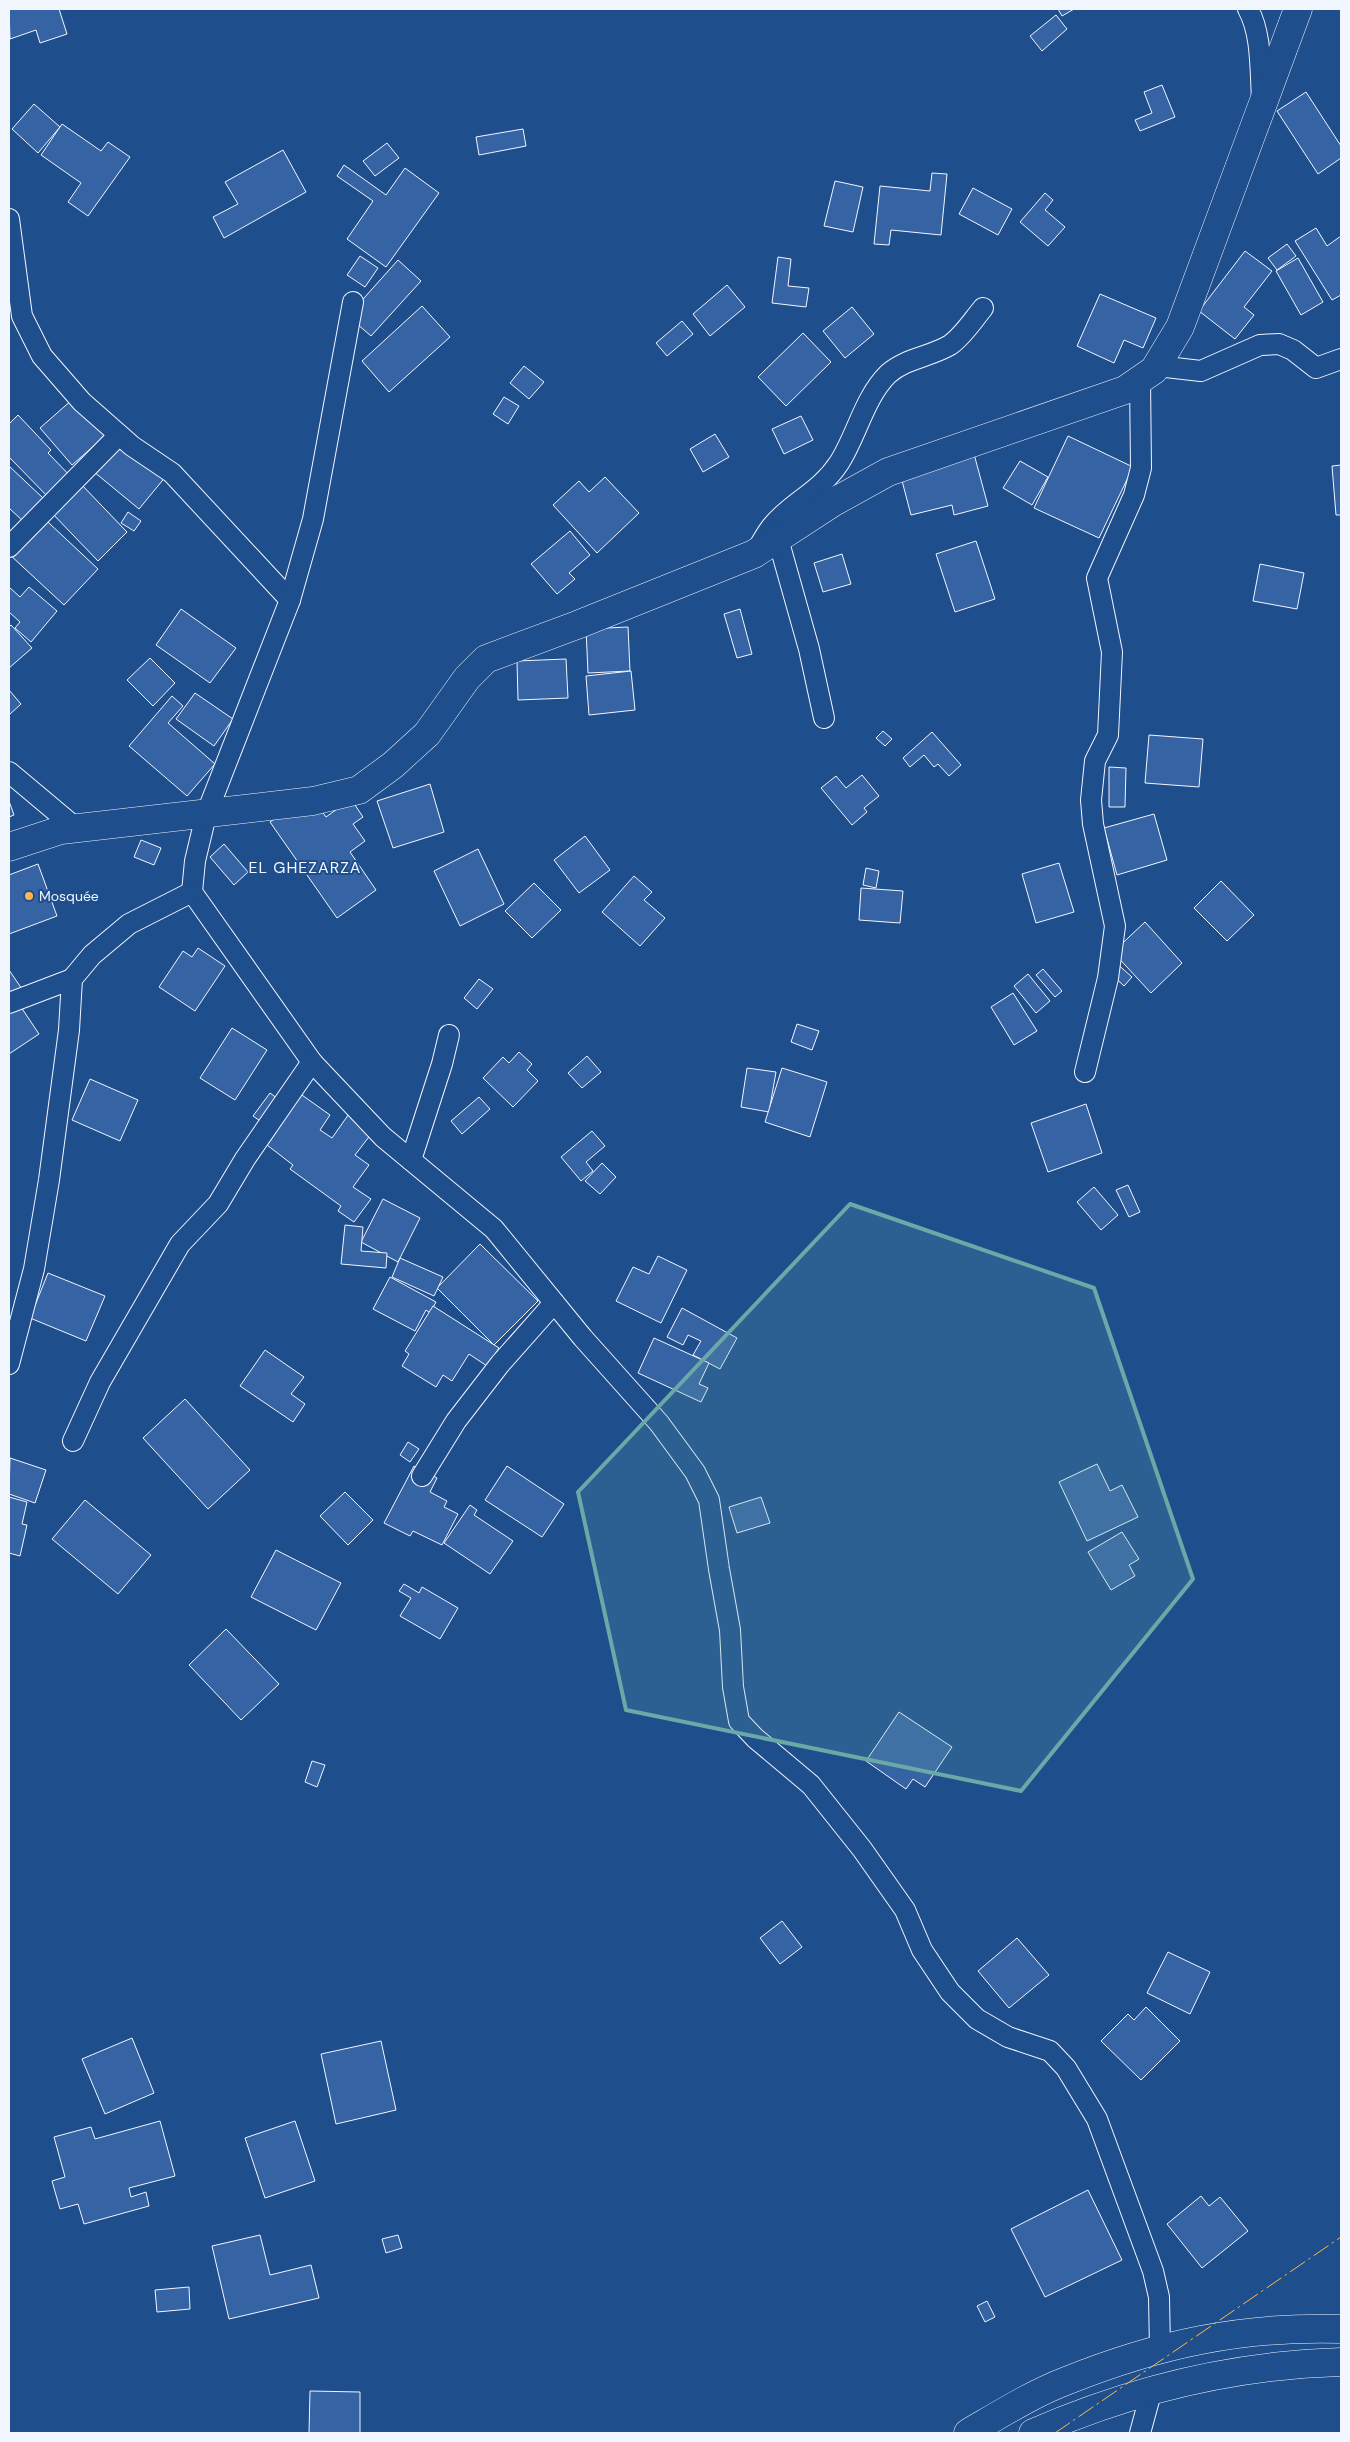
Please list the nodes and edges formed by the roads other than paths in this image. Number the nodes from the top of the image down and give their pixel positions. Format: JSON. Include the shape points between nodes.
{"nodes":[{"id":1,"x":1248,"y":9,"type":"edge"},
{"id":2,"x":1298,"y":9,"type":"edge"},
{"id":3,"x":1262,"y":102,"type":"junction"},
{"id":4,"x":9,"y":220,"type":"edge"},
{"id":5,"x":353,"y":302,"type":"dead end"},
{"id":6,"x":983,"y":308,"type":"dead end"},
{"id":7,"x":15,"y":318,"type":"edge"},
{"id":8,"x":1341,"y":359,"type":"edge"},
{"id":9,"x":1148,"y":373,"type":"junction"},
{"id":10,"x":119,"y":435,"type":"junction"},
{"id":11,"x":778,"y":538,"type":"junction"},
{"id":12,"x":9,"y":547,"type":"edge"},
{"id":13,"x":754,"y":554,"type":"junction"},
{"id":14,"x":290,"y":600,"type":"junction"},
{"id":15,"x":824,"y":718,"type":"dead end"},
{"id":16,"x":9,"y":772,"type":"edge"},
{"id":17,"x":206,"y":815,"type":"junction"},
{"id":18,"x":77,"y":829,"type":"junction"},
{"id":19,"x":9,"y":847,"type":"edge"},
{"id":20,"x":192,"y":892,"type":"junction"},
{"id":21,"x":72,"y":979,"type":"junction"},
{"id":22,"x":9,"y":1003,"type":"edge"},
{"id":23,"x":449,"y":1035,"type":"dead end"},
{"id":24,"x":312,"y":1062,"type":"junction"},
{"id":25,"x":1085,"y":1072,"type":"dead end"},
{"id":26,"x":410,"y":1160,"type":"junction"},
{"id":27,"x":554,"y":1303,"type":"junction"},
{"id":28,"x":9,"y":1364,"type":"edge"},
{"id":29,"x":73,"y":1441,"type":"dead end"},
{"id":30,"x":422,"y":1476,"type":"dead end"},
{"id":31,"x":1341,"y":2329,"type":"edge"},
{"id":32,"x":1160,"y":2349,"type":"junction"},
{"id":33,"x":1341,"y":2362,"type":"edge"},
{"id":34,"x":1152,"y":2389,"type":"junction"},
{"id":35,"x":968,"y":2433,"type":"edge"},
{"id":36,"x":1033,"y":2433,"type":"edge"},
{"id":37,"x":1140,"y":2433,"type":"edge"}],
"edges":[{"from":1,"to":3,"type":"street","via":[[1259,54]]},
{"from":2,"to":3,"type":"main road"},
{"from":3,"to":9,"type":"main road","via":[[1180,327]]},
{"from":4,"to":7,"type":"street"},
{"from":5,"to":14,"type":"street","via":[[313,519]]},
{"from":6,"to":13,"type":"street","via":[[950,345],[905,362],[889,374],[822,486],[773,525]]},
{"from":7,"to":10,"type":"street","via":[[42,356],[82,402]]},
{"from":8,"to":9,"type":"street","via":[[1316,368],[1293,350],[1279,344],[1260,345],[1201,371]]},
{"from":9,"to":11,"type":"main road","via":[[1126,390],[888,472]]},
{"from":9,"to":25,"type":"street","via":[[1141,468],[1134,495],[1098,578],[1112,652],[1108,735],[1096,762],[1091,800],[1093,824],[1115,926],[1108,978]]},
{"from":10,"to":12,"type":"street"},
{"from":10,"to":14,"type":"street","via":[[172,473]]},
{"from":11,"to":13,"type":"main road"},
{"from":11,"to":15,"type":"street","via":[[809,649]]},
{"from":13,"to":17,"type":"main road","via":[[486,659],[467,678],[428,734],[393,766],[358,790],[313,801]]},
{"from":14,"to":17,"type":"street"},
{"from":16,"to":18,"type":"street"},
{"from":17,"to":18,"type":"main road"},
{"from":17,"to":20,"type":"street","via":[[195,861]]},
{"from":18,"to":19,"type":"main road","via":[[61,830]]},
{"from":20,"to":21,"type":"street","via":[[129,924],[92,955]]},
{"from":20,"to":24,"type":"street"},
{"from":21,"to":22,"type":"street"},
{"from":21,"to":28,"type":"street","via":[[69,1030],[46,1198],[34,1269]]},
{"from":23,"to":26,"type":"street"},
{"from":24,"to":26,"type":"street","via":[[383,1137]]},
{"from":24,"to":29,"type":"street","via":[[218,1204],[180,1244],[100,1382]]},
{"from":26,"to":27,"type":"street","via":[[494,1230]]},
{"from":27,"to":30,"type":"street","via":[[500,1364],[456,1421]]},
{"from":27,"to":32,"type":"street","via":[[659,1423],[695,1472],[709,1500],[730,1630],[733,1686],[739,1721],[810,1785],[862,1849],[906,1910],[922,1950],[950,1992],[976,2019],[1008,2037],[1050,2051],[1066,2068],[1097,2120],[1155,2276],[1159,2297]]},
{"from":31,"to":32,"type":"main road","via":[[1294,2328],[1216,2336]]},
{"from":32,"to":35,"type":"main road","via":[[1065,2381]]},
{"from":33,"to":34,"type":"main road","via":[[1300,2363],[1225,2372]]},
{"from":34,"to":36,"type":"main road","via":[[1080,2412]]},
{"from":34,"to":37,"type":"street"}]}
